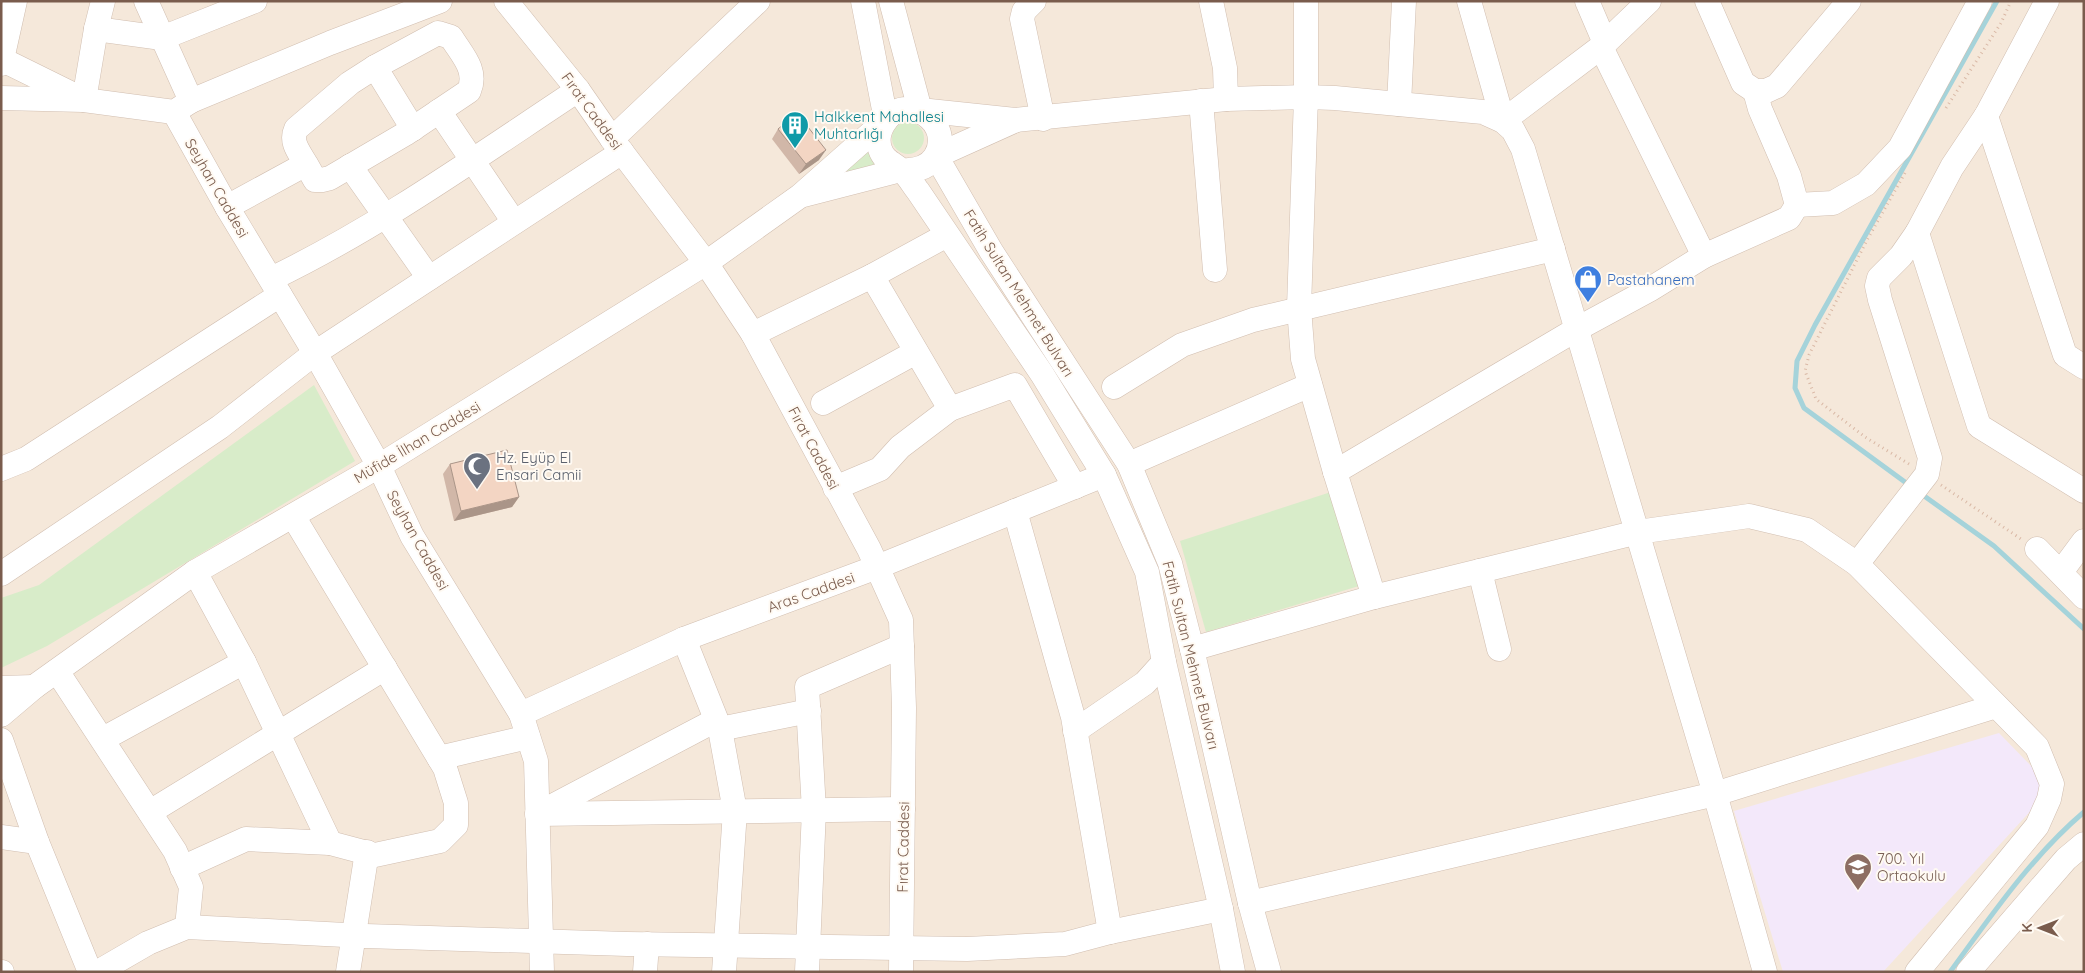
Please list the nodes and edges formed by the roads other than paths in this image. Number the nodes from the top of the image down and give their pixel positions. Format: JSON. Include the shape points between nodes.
{"nodes":[{"id":1,"x":15,"y":1,"type":"edge"},
{"id":2,"x":103,"y":1,"type":"edge"},
{"id":3,"x":146,"y":1,"type":"edge"},
{"id":4,"x":255,"y":1,"type":"edge"},
{"id":5,"x":440,"y":1,"type":"edge"},
{"id":6,"x":506,"y":1,"type":"edge"},
{"id":7,"x":758,"y":1,"type":"edge"},
{"id":8,"x":863,"y":1,"type":"edge"},
{"id":9,"x":891,"y":1,"type":"edge"},
{"id":10,"x":1034,"y":1,"type":"edge"},
{"id":11,"x":1211,"y":1,"type":"edge"},
{"id":12,"x":1306,"y":1,"type":"edge"},
{"id":13,"x":1404,"y":1,"type":"edge"},
{"id":14,"x":1469,"y":1,"type":"edge"},
{"id":15,"x":1587,"y":1,"type":"edge"},
{"id":16,"x":1649,"y":1,"type":"edge"},
{"id":17,"x":1707,"y":1,"type":"edge"},
{"id":18,"x":1849,"y":1,"type":"edge"},
{"id":19,"x":1980,"y":1,"type":"edge"},
{"id":20,"x":2047,"y":1,"type":"edge"},
{"id":21,"x":216,"y":8,"type":"edge"},
{"id":22,"x":96,"y":28,"type":"junction"},
{"id":23,"x":162,"y":38,"type":"junction"},
{"id":24,"x":1603,"y":45,"type":"junction"},
{"id":25,"x":2,"y":61,"type":"edge"},
{"id":26,"x":375,"y":67,"type":"junction"},
{"id":27,"x":578,"y":90,"type":"junction"},
{"id":28,"x":1755,"y":91,"type":"junction"},
{"id":29,"x":1306,"y":97,"type":"junction"},
{"id":30,"x":1,"y":98,"type":"edge"},
{"id":31,"x":1226,"y":99,"type":"junction"},
{"id":32,"x":84,"y":100,"type":"junction"},
{"id":33,"x":1201,"y":101,"type":"junction"},
{"id":34,"x":1399,"y":104,"type":"junction"},
{"id":35,"x":183,"y":107,"type":"junction"},
{"id":36,"x":920,"y":110,"type":"junction"},
{"id":37,"x":439,"y":111,"type":"junction"},
{"id":38,"x":1986,"y":116,"type":"junction"},
{"id":39,"x":1043,"y":119,"type":"junction"},
{"id":40,"x":886,"y":120,"type":"junction"},
{"id":41,"x":1015,"y":120,"type":"junction"},
{"id":42,"x":1503,"y":121,"type":"junction"},
{"id":43,"x":413,"y":129,"type":"junction"},
{"id":44,"x":617,"y":145,"type":"junction"},
{"id":45,"x":936,"y":156,"type":"junction"},
{"id":46,"x":471,"y":161,"type":"junction"},
{"id":47,"x":306,"y":164,"type":"junction"},
{"id":48,"x":350,"y":166,"type":"junction"},
{"id":49,"x":901,"y":170,"type":"junction"},
{"id":50,"x":800,"y":196,"type":"junction"},
{"id":51,"x":1797,"y":205,"type":"junction"},
{"id":52,"x":227,"y":207,"type":"junction"},
{"id":53,"x":384,"y":216,"type":"junction"},
{"id":54,"x":514,"y":222,"type":"junction"},
{"id":55,"x":1917,"y":233,"type":"junction"},
{"id":56,"x":947,"y":235,"type":"junction"},
{"id":57,"x":1553,"y":249,"type":"junction"},
{"id":58,"x":1704,"y":256,"type":"junction"},
{"id":59,"x":706,"y":263,"type":"junction"},
{"id":60,"x":1215,"y":270,"type":"dead end"},
{"id":61,"x":872,"y":276,"type":"junction"},
{"id":62,"x":429,"y":278,"type":"junction"},
{"id":63,"x":276,"y":287,"type":"junction"},
{"id":64,"x":1299,"y":308,"type":"junction"},
{"id":65,"x":1577,"y":329,"type":"junction"},
{"id":66,"x":754,"y":334,"type":"junction"},
{"id":67,"x":916,"y":352,"type":"junction"},
{"id":68,"x":315,"y":353,"type":"junction"},
{"id":69,"x":2084,"y":367,"type":"edge"},
{"id":70,"x":1310,"y":385,"type":"junction"},
{"id":71,"x":1114,"y":387,"type":"dead end"},
{"id":72,"x":823,"y":403,"type":"dead end"},
{"id":73,"x":950,"y":409,"type":"junction"},
{"id":74,"x":1129,"y":464,"type":"junction"},
{"id":75,"x":378,"y":466,"type":"junction"},
{"id":76,"x":1,"y":469,"type":"edge"},
{"id":77,"x":1335,"y":472,"type":"junction"},
{"id":78,"x":1104,"y":475,"type":"junction"},
{"id":79,"x":1075,"y":487,"type":"junction"},
{"id":80,"x":836,"y":488,"type":"junction"},
{"id":81,"x":2084,"y":491,"type":"edge"},
{"id":82,"x":1015,"y":512,"type":"junction"},
{"id":83,"x":293,"y":516,"type":"junction"},
{"id":84,"x":1638,"y":532,"type":"junction"},
{"id":85,"x":2084,"y":541,"type":"edge"},
{"id":86,"x":2038,"y":550,"type":"road end"},
{"id":87,"x":1858,"y":564,"type":"junction"},
{"id":88,"x":878,"y":567,"type":"junction"},
{"id":89,"x":2064,"y":568,"type":"dead end"},
{"id":90,"x":1480,"y":571,"type":"junction"},
{"id":91,"x":195,"y":572,"type":"junction"},
{"id":92,"x":1,"y":574,"type":"edge"},
{"id":93,"x":1374,"y":597,"type":"junction"},
{"id":94,"x":2084,"y":597,"type":"edge"},
{"id":95,"x":684,"y":638,"type":"junction"},
{"id":96,"x":902,"y":646,"type":"junction"},
{"id":97,"x":1192,"y":649,"type":"junction"},
{"id":98,"x":1499,"y":649,"type":"dead end"},
{"id":99,"x":244,"y":662,"type":"junction"},
{"id":100,"x":1164,"y":662,"type":"junction"},
{"id":101,"x":385,"y":668,"type":"junction"},
{"id":102,"x":58,"y":671,"type":"junction"},
{"id":103,"x":34,"y":687,"type":"junction"},
{"id":104,"x":1,"y":688,"type":"edge"},
{"id":105,"x":1996,"y":706,"type":"junction"},
{"id":106,"x":809,"y":711,"type":"junction"},
{"id":107,"x":521,"y":714,"type":"junction"},
{"id":108,"x":1,"y":715,"type":"edge"},
{"id":109,"x":718,"y":725,"type":"junction"},
{"id":110,"x":1075,"y":731,"type":"junction"},
{"id":111,"x":278,"y":732,"type":"junction"},
{"id":112,"x":528,"y":737,"type":"junction"},
{"id":113,"x":103,"y":739,"type":"junction"},
{"id":114,"x":1,"y":740,"type":"edge"},
{"id":115,"x":439,"y":758,"type":"junction"},
{"id":116,"x":1715,"y":794,"type":"junction"},
{"id":117,"x":903,"y":808,"type":"junction"},
{"id":118,"x":814,"y":810,"type":"junction"},
{"id":119,"x":735,"y":811,"type":"junction"},
{"id":120,"x":150,"y":812,"type":"junction"},
{"id":121,"x":537,"y":814,"type":"junction"},
{"id":122,"x":1,"y":836,"type":"edge"},
{"id":123,"x":37,"y":842,"type":"junction"},
{"id":124,"x":330,"y":842,"type":"junction"},
{"id":125,"x":2084,"y":844,"type":"edge"},
{"id":126,"x":367,"y":852,"type":"junction"},
{"id":127,"x":182,"y":868,"type":"junction"},
{"id":128,"x":1250,"y":902,"type":"junction"},
{"id":129,"x":1221,"y":909,"type":"junction"},
{"id":130,"x":187,"y":927,"type":"junction"},
{"id":131,"x":1110,"y":932,"type":"junction"},
{"id":132,"x":354,"y":936,"type":"junction"},
{"id":133,"x":541,"y":941,"type":"junction"},
{"id":134,"x":646,"y":944,"type":"junction"},
{"id":135,"x":725,"y":945,"type":"junction"},
{"id":136,"x":806,"y":947,"type":"junction"},
{"id":137,"x":902,"y":948,"type":"junction"},
{"id":138,"x":90,"y":972,"type":"edge"},
{"id":139,"x":98,"y":972,"type":"edge"},
{"id":140,"x":348,"y":972,"type":"edge"},
{"id":141,"x":542,"y":972,"type":"edge"},
{"id":142,"x":645,"y":972,"type":"edge"},
{"id":143,"x":724,"y":972,"type":"edge"},
{"id":144,"x":807,"y":972,"type":"edge"},
{"id":145,"x":901,"y":972,"type":"edge"},
{"id":146,"x":1234,"y":972,"type":"edge"},
{"id":147,"x":1269,"y":972,"type":"edge"},
{"id":148,"x":1765,"y":972,"type":"edge"},
{"id":149,"x":1917,"y":972,"type":"edge"},
{"id":150,"x":1968,"y":972,"type":"edge"}],
"edges":[{"from":1,"to":25,"type":"street"},
{"from":2,"to":22,"type":"street"},
{"from":3,"to":23,"type":"street","name":"Seyhan Caddesi"},
{"from":4,"to":21,"type":"street"},
{"from":5,"to":35,"type":"street","via":[[330,43]]},
{"from":6,"to":27,"type":"street","name":"Fırat Caddesi"},
{"from":7,"to":44,"type":"street"},
{"from":8,"to":40,"type":"street"},
{"from":9,"to":36,"type":"street"},
{"from":10,"to":39,"type":"street","via":[[1024,11],[1022,19]]},
{"from":11,"to":31,"type":"street","via":[[1225,68]]},
{"from":12,"to":29,"type":"street"},
{"from":13,"to":34,"type":"street"},
{"from":14,"to":42,"type":"street"},
{"from":15,"to":24,"type":"street"},
{"from":16,"to":24,"type":"street"},
{"from":17,"to":28,"type":"street","via":[[1743,83]]},
{"from":18,"to":28,"type":"street","via":[[1777,86]]},
{"from":19,"to":51,"type":"street","via":[[1900,148],[1866,184],[1833,203]]},
{"from":20,"to":38,"type":"street"},
{"from":21,"to":23,"type":"street"},
{"from":22,"to":23,"type":"street"},
{"from":22,"to":32,"type":"street"},
{"from":23,"to":35,"type":"street","name":"Seyhan Caddesi"},
{"from":24,"to":42,"type":"street"},
{"from":24,"to":58,"type":"street"},
{"from":25,"to":32,"type":"street"},
{"from":26,"to":37,"type":"street","via":[[438,33],[451,37],[473,73],[472,82],[469,91]]},
{"from":26,"to":43,"type":"street"},
{"from":26,"to":47,"type":"street","via":[[350,83],[296,129],[294,143]]},
{"from":27,"to":44,"type":"street","name":"Fırat Caddesi"},
{"from":27,"to":46,"type":"street"},
{"from":28,"to":51,"type":"street","via":[[1789,176]]},
{"from":29,"to":31,"type":"street"},
{"from":29,"to":34,"type":"street"},
{"from":29,"to":64,"type":"street"},
{"from":30,"to":32,"type":"street"},
{"from":31,"to":33,"type":"street"},
{"from":32,"to":35,"type":"street"},
{"from":33,"to":39,"type":"street"},
{"from":33,"to":60,"type":"street"},
{"from":34,"to":42,"type":"street","via":[[1483,112]]},
{"from":35,"to":52,"type":"street","name":"Seyhan Caddesi"},
{"from":36,"to":40,"type":"street","via":[[901,110]]},
{"from":36,"to":41,"type":"street"},
{"from":36,"to":45,"type":"street","via":[[938,129],[940,138]]},
{"from":37,"to":43,"type":"street"},
{"from":37,"to":46,"type":"street"},
{"from":38,"to":55,"type":"street","via":[[1952,168]]},
{"from":38,"to":69,"type":"street","via":[[2065,355]]},
{"from":39,"to":41,"type":"street"},
{"from":40,"to":49,"type":"street","via":[[878,138],[880,149],[885,158]]},
{"from":40,"to":50,"type":"street","name":"Müfide İlhan Caddesi"},
{"from":41,"to":45,"type":"street"},
{"from":42,"to":57,"type":"street","via":[[1513,130],[1523,149]]},
{"from":43,"to":48,"type":"street"},
{"from":44,"to":54,"type":"street"},
{"from":44,"to":59,"type":"street","name":"Fırat Caddesi"},
{"from":45,"to":49,"type":"street","via":[[917,170]]},
{"from":45,"to":74,"type":"street","name":"Fatih Sultan Mehmet Bulvarı","via":[[991,251]]},
{"from":46,"to":53,"type":"street"},
{"from":46,"to":54,"type":"street"},
{"from":47,"to":48,"type":"street","via":[[316,180]]},
{"from":47,"to":52,"type":"street"},
{"from":48,"to":53,"type":"street"},
{"from":49,"to":50,"type":"street"},
{"from":49,"to":56,"type":"street","name":"Fatih Sultan Mehmet Bulvarı"},
{"from":50,"to":59,"type":"street","name":"Müfide İlhan Caddesi"},
{"from":51,"to":58,"type":"street","via":[[1789,218]]},
{"from":52,"to":63,"type":"street","name":"Seyhan Caddesi"},
{"from":53,"to":62,"type":"street"},
{"from":53,"to":63,"type":"street","via":[[321,254]]},
{"from":54,"to":62,"type":"street"},
{"from":55,"to":81,"type":"street","via":[[1979,426]]},
{"from":55,"to":87,"type":"street","via":[[1901,256],[1879,278],[1878,286],[1930,458],[1920,484]]},
{"from":56,"to":61,"type":"street"},
{"from":56,"to":78,"type":"street","name":"Fatih Sultan Mehmet Bulvarı","via":[[1042,374]]},
{"from":57,"to":64,"type":"street"},
{"from":57,"to":65,"type":"street"},
{"from":58,"to":65,"type":"street"},
{"from":59,"to":66,"type":"street","name":"Fırat Caddesi"},
{"from":59,"to":75,"type":"street","name":"Müfide İlhan Caddesi"},
{"from":61,"to":66,"type":"street"},
{"from":61,"to":67,"type":"street"},
{"from":62,"to":68,"type":"street"},
{"from":63,"to":68,"type":"street","name":"Seyhan Caddesi"},
{"from":63,"to":76,"type":"street","via":[[26,459]]},
{"from":64,"to":70,"type":"street","via":[[1303,359]]},
{"from":64,"to":71,"type":"street","via":[[1182,345]]},
{"from":65,"to":77,"type":"street"},
{"from":65,"to":84,"type":"street"},
{"from":66,"to":80,"type":"street","name":"Fırat Caddesi"},
{"from":67,"to":72,"type":"street"},
{"from":67,"to":73,"type":"street"},
{"from":68,"to":75,"type":"street","name":"Seyhan Caddesi"},
{"from":68,"to":92,"type":"street","via":[[220,427]]},
{"from":70,"to":74,"type":"street"},
{"from":70,"to":77,"type":"street"},
{"from":73,"to":79,"type":"street","via":[[1015,385]]},
{"from":73,"to":80,"type":"street","via":[[900,447],[880,469]]},
{"from":74,"to":97,"type":"street","name":"Fatih Sultan Mehmet Bulvarı","via":[[1170,563]]},
{"from":75,"to":83,"type":"street","name":"Müfide İlhan Caddesi"},
{"from":75,"to":107,"type":"street","name":"Seyhan Caddesi","via":[[412,536]]},
{"from":77,"to":93,"type":"street"},
{"from":78,"to":79,"type":"street","name":"Aras Caddesi"},
{"from":78,"to":100,"type":"street","name":"Fatih Sultan Mehmet Bulvarı","via":[[1146,572]]},
{"from":79,"to":82,"type":"street","name":"Aras Caddesi"},
{"from":80,"to":88,"type":"street","name":"Fırat Caddesi"},
{"from":82,"to":88,"type":"street","name":"Aras Caddesi"},
{"from":82,"to":110,"type":"street"},
{"from":83,"to":91,"type":"street","name":"Müfide İlhan Caddesi"},
{"from":83,"to":101,"type":"street"},
{"from":84,"to":87,"type":"street","via":[[1749,516],[1807,530]]},
{"from":84,"to":90,"type":"street"},
{"from":84,"to":116,"type":"street"},
{"from":85,"to":89,"type":"street"},
{"from":86,"to":94,"type":"street"},
{"from":87,"to":105,"type":"street"},
{"from":88,"to":95,"type":"street","name":"Aras Caddesi"},
{"from":88,"to":96,"type":"street","name":"Fırat Caddesi","via":[[901,620]]},
{"from":90,"to":93,"type":"street"},
{"from":90,"to":98,"type":"street"},
{"from":91,"to":99,"type":"street"},
{"from":91,"to":102,"type":"street","name":"Müfide İlhan Caddesi"},
{"from":93,"to":97,"type":"street"},
{"from":95,"to":107,"type":"street","name":"Aras Caddesi"},
{"from":95,"to":109,"type":"street"},
{"from":96,"to":106,"type":"street","via":[[807,687]]},
{"from":96,"to":117,"type":"street","name":"Fırat Caddesi"},
{"from":97,"to":128,"type":"street","name":"Fatih Sultan Mehmet Bulvarı"},
{"from":99,"to":111,"type":"street"},
{"from":99,"to":113,"type":"street"},
{"from":100,"to":110,"type":"street","via":[[1145,683]]},
{"from":100,"to":129,"type":"street","name":"Fatih Sultan Mehmet Bulvarı"},
{"from":101,"to":111,"type":"street"},
{"from":101,"to":115,"type":"street"},
{"from":102,"to":103,"type":"street","name":"Müfide İlhan Caddesi"},
{"from":102,"to":113,"type":"street"},
{"from":103,"to":104,"type":"street"},
{"from":103,"to":108,"type":"street","name":"Müfide İlhan Caddesi"},
{"from":105,"to":116,"type":"street"},
{"from":105,"to":149,"type":"street","via":[[2038,747],[2052,784],[2049,799],[2037,826]]},
{"from":106,"to":109,"type":"street"},
{"from":106,"to":118,"type":"street"},
{"from":107,"to":112,"type":"street","name":"Seyhan Caddesi"},
{"from":109,"to":119,"type":"street"},
{"from":109,"to":121,"type":"street"},
{"from":110,"to":131,"type":"street"},
{"from":111,"to":120,"type":"street"},
{"from":111,"to":124,"type":"street"},
{"from":112,"to":115,"type":"street"},
{"from":112,"to":121,"type":"street","name":"Seyhan Caddesi","via":[[536,761]]},
{"from":113,"to":120,"type":"street"},
{"from":114,"to":123,"type":"street"},
{"from":115,"to":126,"type":"street","via":[[456,803],[456,825],[440,842],[375,855]]},
{"from":116,"to":128,"type":"street"},
{"from":116,"to":148,"type":"street"},
{"from":117,"to":118,"type":"street"},
{"from":117,"to":137,"type":"street","name":"Fırat Caddesi"},
{"from":118,"to":119,"type":"street"},
{"from":118,"to":136,"type":"street"},
{"from":119,"to":121,"type":"street"},
{"from":119,"to":135,"type":"street"},
{"from":120,"to":127,"type":"street"},
{"from":121,"to":133,"type":"street","name":"Seyhan Caddesi"},
{"from":122,"to":123,"type":"street"},
{"from":123,"to":138,"type":"street"},
{"from":124,"to":126,"type":"street"},
{"from":124,"to":127,"type":"street","via":[[246,839]]},
{"from":125,"to":150,"type":"street","via":[[2066,859]]},
{"from":126,"to":132,"type":"street"},
{"from":127,"to":130,"type":"street","via":[[191,887]]},
{"from":128,"to":147,"type":"street","name":"Fatih Sultan Mehmet Bulvarı"},
{"from":129,"to":131,"type":"street"},
{"from":129,"to":146,"type":"street","name":"Fatih Sultan Mehmet Bulvarı"},
{"from":130,"to":132,"type":"street"},
{"from":130,"to":139,"type":"street","via":[[148,943]]},
{"from":131,"to":137,"type":"street","via":[[1065,944],[967,949]]},
{"from":132,"to":133,"type":"street"},
{"from":132,"to":140,"type":"street"},
{"from":133,"to":134,"type":"street"},
{"from":133,"to":141,"type":"street","name":"Seyhan Caddesi"},
{"from":134,"to":135,"type":"street"},
{"from":134,"to":142,"type":"street"},
{"from":135,"to":136,"type":"street"},
{"from":135,"to":143,"type":"street"},
{"from":136,"to":137,"type":"street"},
{"from":136,"to":144,"type":"street"},
{"from":137,"to":145,"type":"street","name":"Fırat Caddesi"}]}
